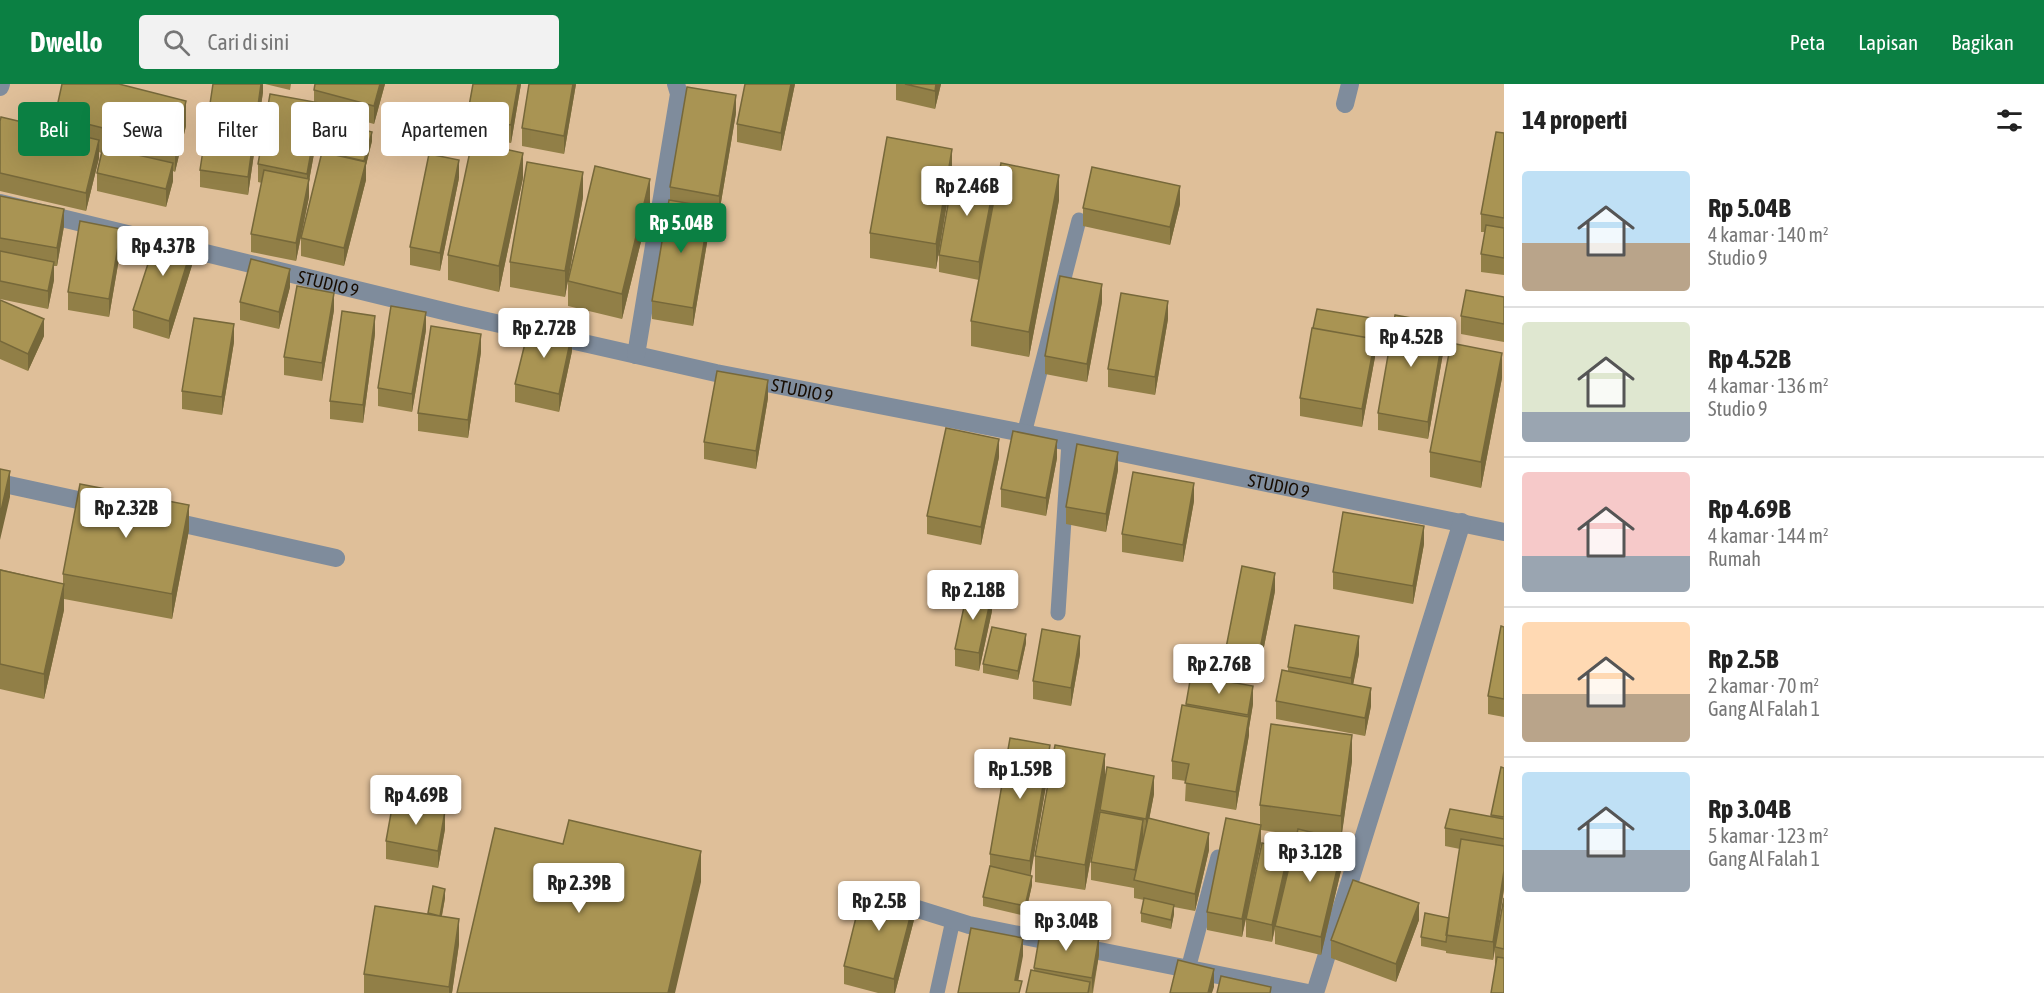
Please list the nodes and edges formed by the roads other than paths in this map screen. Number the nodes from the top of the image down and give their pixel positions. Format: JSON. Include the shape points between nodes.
{"nodes":[{"id":1,"x":676,"y":84,"type":"edge"},
{"id":2,"x":1350,"y":84,"type":"edge"},
{"id":3,"x":1345,"y":104,"type":"dead end"},
{"id":4,"x":0,"y":203,"type":"edge"},
{"id":5,"x":1079,"y":220,"type":"dead end"},
{"id":6,"x":636,"y":355,"type":"junction"},
{"id":7,"x":1024,"y":434,"type":"junction"},
{"id":8,"x":1069,"y":442,"type":"junction"},
{"id":9,"x":0,"y":483,"type":"edge"},
{"id":10,"x":116,"y":509,"type":"edge"},
{"id":11,"x":150,"y":517,"type":"edge"},
{"id":12,"x":1462,"y":522,"type":"junction"},
{"id":13,"x":1504,"y":532,"type":"edge"},
{"id":14,"x":336,"y":558,"type":"dead end"},
{"id":15,"x":1058,"y":613,"type":"dead end"},
{"id":16,"x":1218,"y":857,"type":"edge"},
{"id":17,"x":878,"y":900,"type":"edge"},
{"id":18,"x":953,"y":920,"type":"junction"},
{"id":19,"x":1188,"y":969,"type":"junction"},
{"id":20,"x":937,"y":993,"type":"edge"},
{"id":21,"x":1308,"y":993,"type":"edge"},
{"id":22,"x":1315,"y":993,"type":"edge"}],
"edges":[{"from":1,"to":6,"type":"street","via":[[679,94]]},
{"from":2,"to":3,"type":"street"},
{"from":4,"to":6,"type":"street","name":"STUDIO 9"},
{"from":5,"to":7,"type":"lane"},
{"from":6,"to":7,"type":"street","name":"STUDIO 9"},
{"from":7,"to":8,"type":"street","name":"STUDIO 9"},
{"from":8,"to":12,"type":"street","name":"STUDIO 9"},
{"from":8,"to":15,"type":"lane"},
{"from":9,"to":10,"type":"street"},
{"from":11,"to":14,"type":"street"},
{"from":12,"to":13,"type":"street","name":"STUDIO 9"},
{"from":12,"to":22,"type":"street"},
{"from":16,"to":19,"type":"lane"},
{"from":17,"to":18,"type":"street"},
{"from":18,"to":19,"type":"street"},
{"from":18,"to":20,"type":"lane"},
{"from":19,"to":21,"type":"street"}]}
